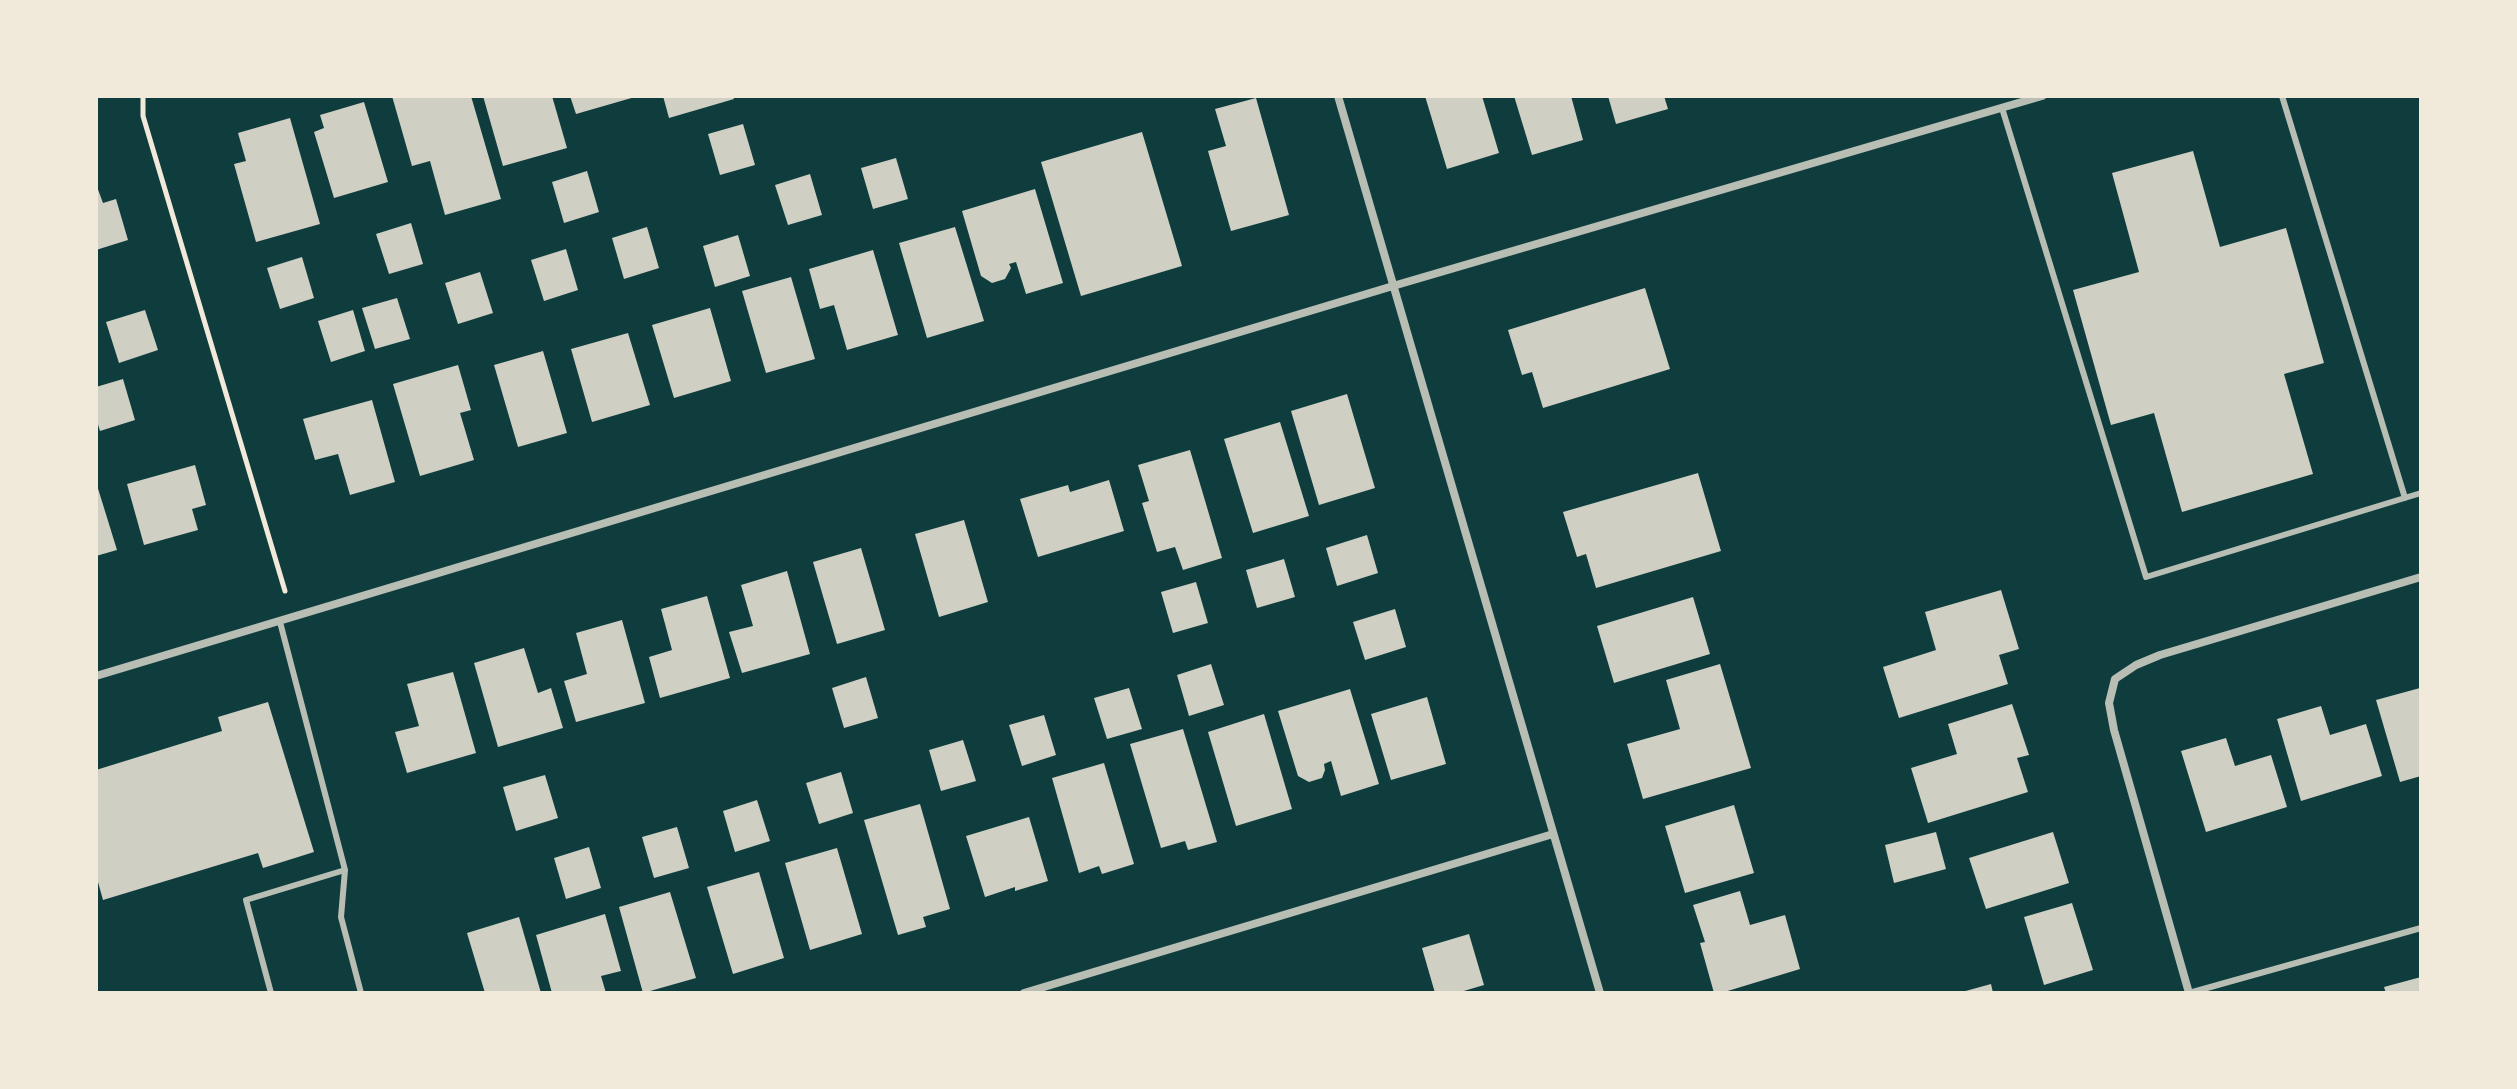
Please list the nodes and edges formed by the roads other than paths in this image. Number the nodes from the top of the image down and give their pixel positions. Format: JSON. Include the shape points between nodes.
{"nodes":[{"id":1,"x":1338,"y":96,"type":"edge"},
{"id":2,"x":2042,"y":96,"type":"edge"},
{"id":3,"x":2282,"y":96,"type":"edge"},
{"id":4,"x":2002,"y":108,"type":"junction"},
{"id":5,"x":1393,"y":286,"type":"junction"},
{"id":6,"x":2421,"y":493,"type":"edge"},
{"id":7,"x":2405,"y":498,"type":"junction"},
{"id":8,"x":2421,"y":577,"type":"edge"},
{"id":9,"x":280,"y":622,"type":"junction"},
{"id":10,"x":96,"y":676,"type":"edge"},
{"id":11,"x":1553,"y":834,"type":"junction"},
{"id":12,"x":345,"y":870,"type":"junction"},
{"id":13,"x":2421,"y":928,"type":"edge"},
{"id":14,"x":271,"y":993,"type":"edge"},
{"id":15,"x":361,"y":993,"type":"edge"},
{"id":16,"x":1024,"y":993,"type":"edge"},
{"id":17,"x":1600,"y":993,"type":"edge"},
{"id":18,"x":2189,"y":993,"type":"edge"}],
"edges":[{"from":1,"to":5,"type":"street"},
{"from":2,"to":4,"type":"street"},
{"from":3,"to":7,"type":"lane"},
{"from":4,"to":5,"type":"street"},
{"from":4,"to":7,"type":"lane","via":[[2146,577]]},
{"from":5,"to":9,"type":"street"},
{"from":5,"to":11,"type":"street"},
{"from":6,"to":7,"type":"lane"},
{"from":8,"to":18,"type":"street","via":[[2160,655],[2115,679],[2109,703],[2114,730]]},
{"from":9,"to":10,"type":"street"},
{"from":9,"to":12,"type":"lane"},
{"from":11,"to":16,"type":"street"},
{"from":11,"to":17,"type":"street"},
{"from":12,"to":14,"type":"lane","via":[[246,900]]},
{"from":12,"to":15,"type":"lane","via":[[341,917]]},
{"from":13,"to":18,"type":"lane"}]}
